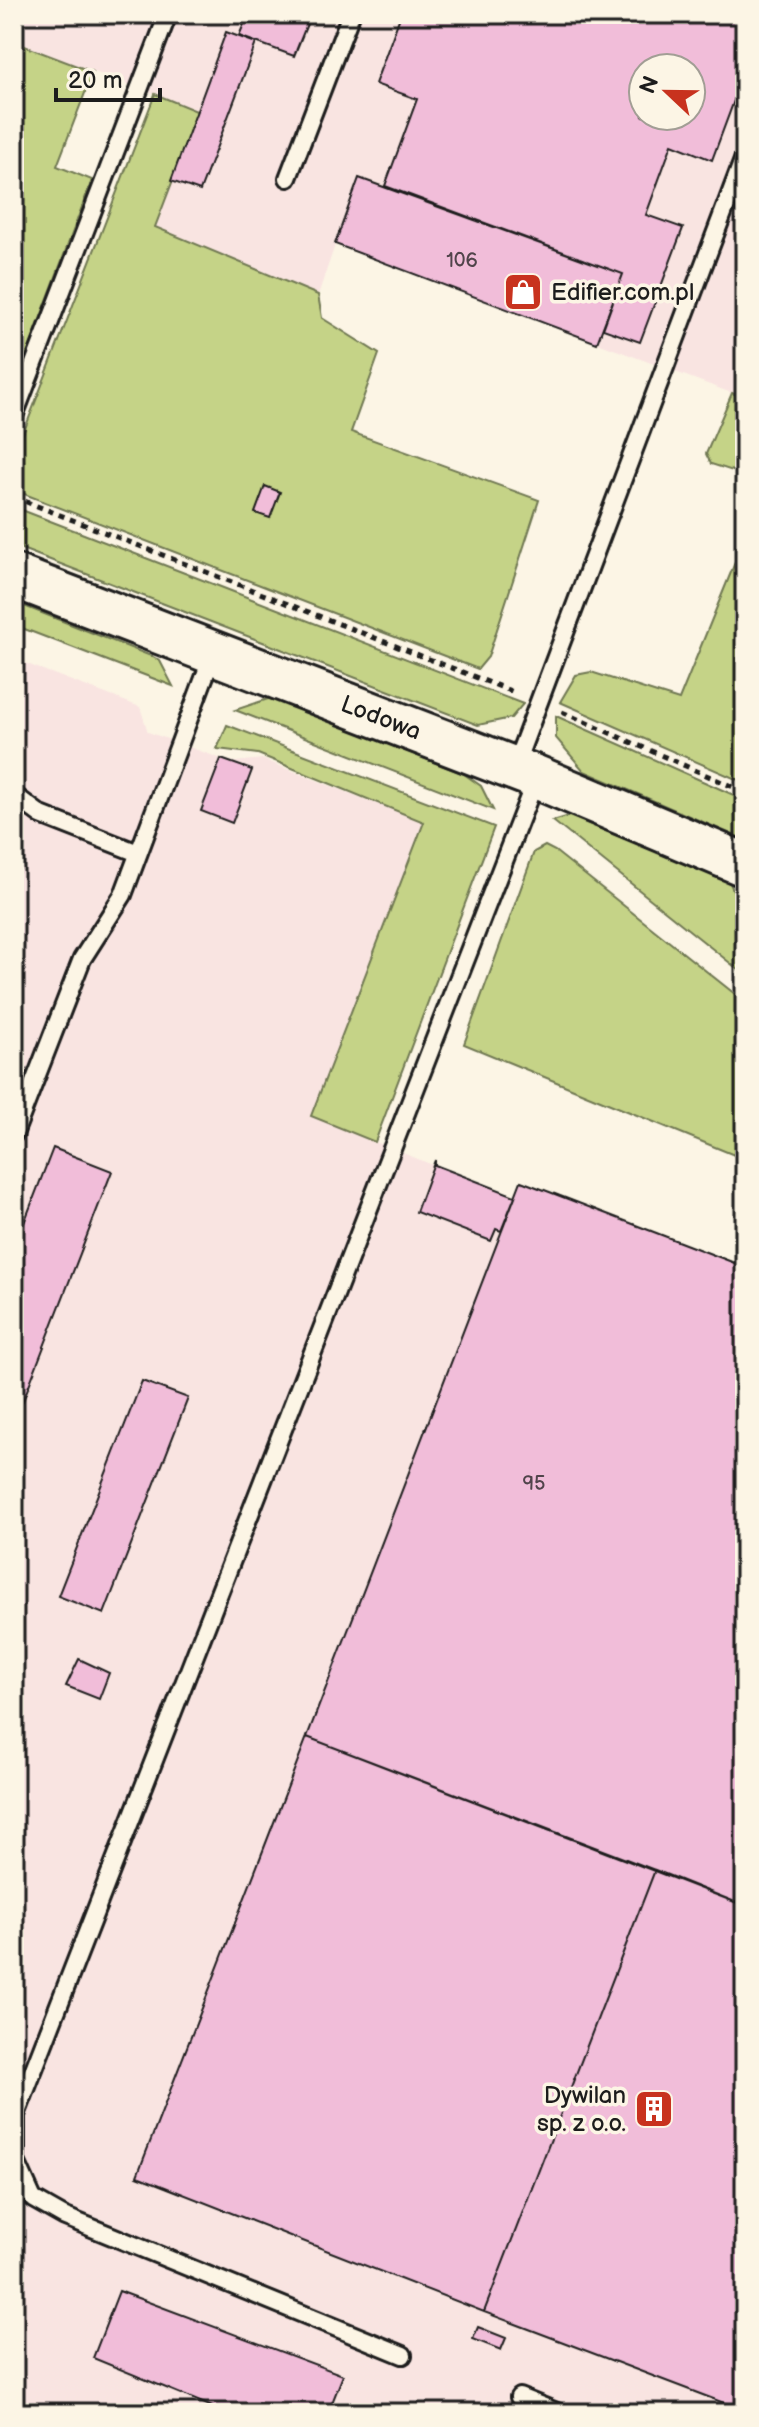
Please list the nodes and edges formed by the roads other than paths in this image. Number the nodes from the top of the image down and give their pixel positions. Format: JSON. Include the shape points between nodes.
{"nodes":[{"id":1,"x":168,"y":14,"type":"edge"},
{"id":2,"x":351,"y":14,"type":"edge"},
{"id":3,"x":745,"y":155,"type":"edge"},
{"id":4,"x":288,"y":178,"type":"dead end"},
{"id":5,"x":14,"y":416,"type":"edge"},
{"id":6,"x":14,"y":576,"type":"edge"},
{"id":7,"x":213,"y":654,"type":"junction"},
{"id":8,"x":525,"y":773,"type":"junction"},
{"id":9,"x":14,"y":795,"type":"edge"},
{"id":10,"x":138,"y":853,"type":"junction"},
{"id":11,"x":745,"y":865,"type":"edge"},
{"id":12,"x":14,"y":1134,"type":"edge"},
{"id":13,"x":403,"y":2355,"type":"dead end"},
{"id":14,"x":519,"y":2397,"type":"dead end"},
{"id":15,"x":559,"y":2413,"type":"edge"}],
"edges":[{"from":1,"to":5,"type":"lane"},
{"from":2,"to":4,"type":"lane"},
{"from":3,"to":8,"type":"lane","via":[[542,703]]},
{"from":6,"to":7,"type":"street","name":"Lodowa"},
{"from":7,"to":8,"type":"street","name":"Lodowa"},
{"from":7,"to":10,"type":"lane"},
{"from":8,"to":11,"type":"street","name":"Lodowa"},
{"from":8,"to":13,"type":"lane","via":[[16,2115],[16,2161],[33,2199],[63,2216]]},
{"from":9,"to":10,"type":"lane","via":[[41,815]]},
{"from":10,"to":12,"type":"lane","via":[[123,895],[82,959]]},
{"from":14,"to":15,"type":"lane"}]}
